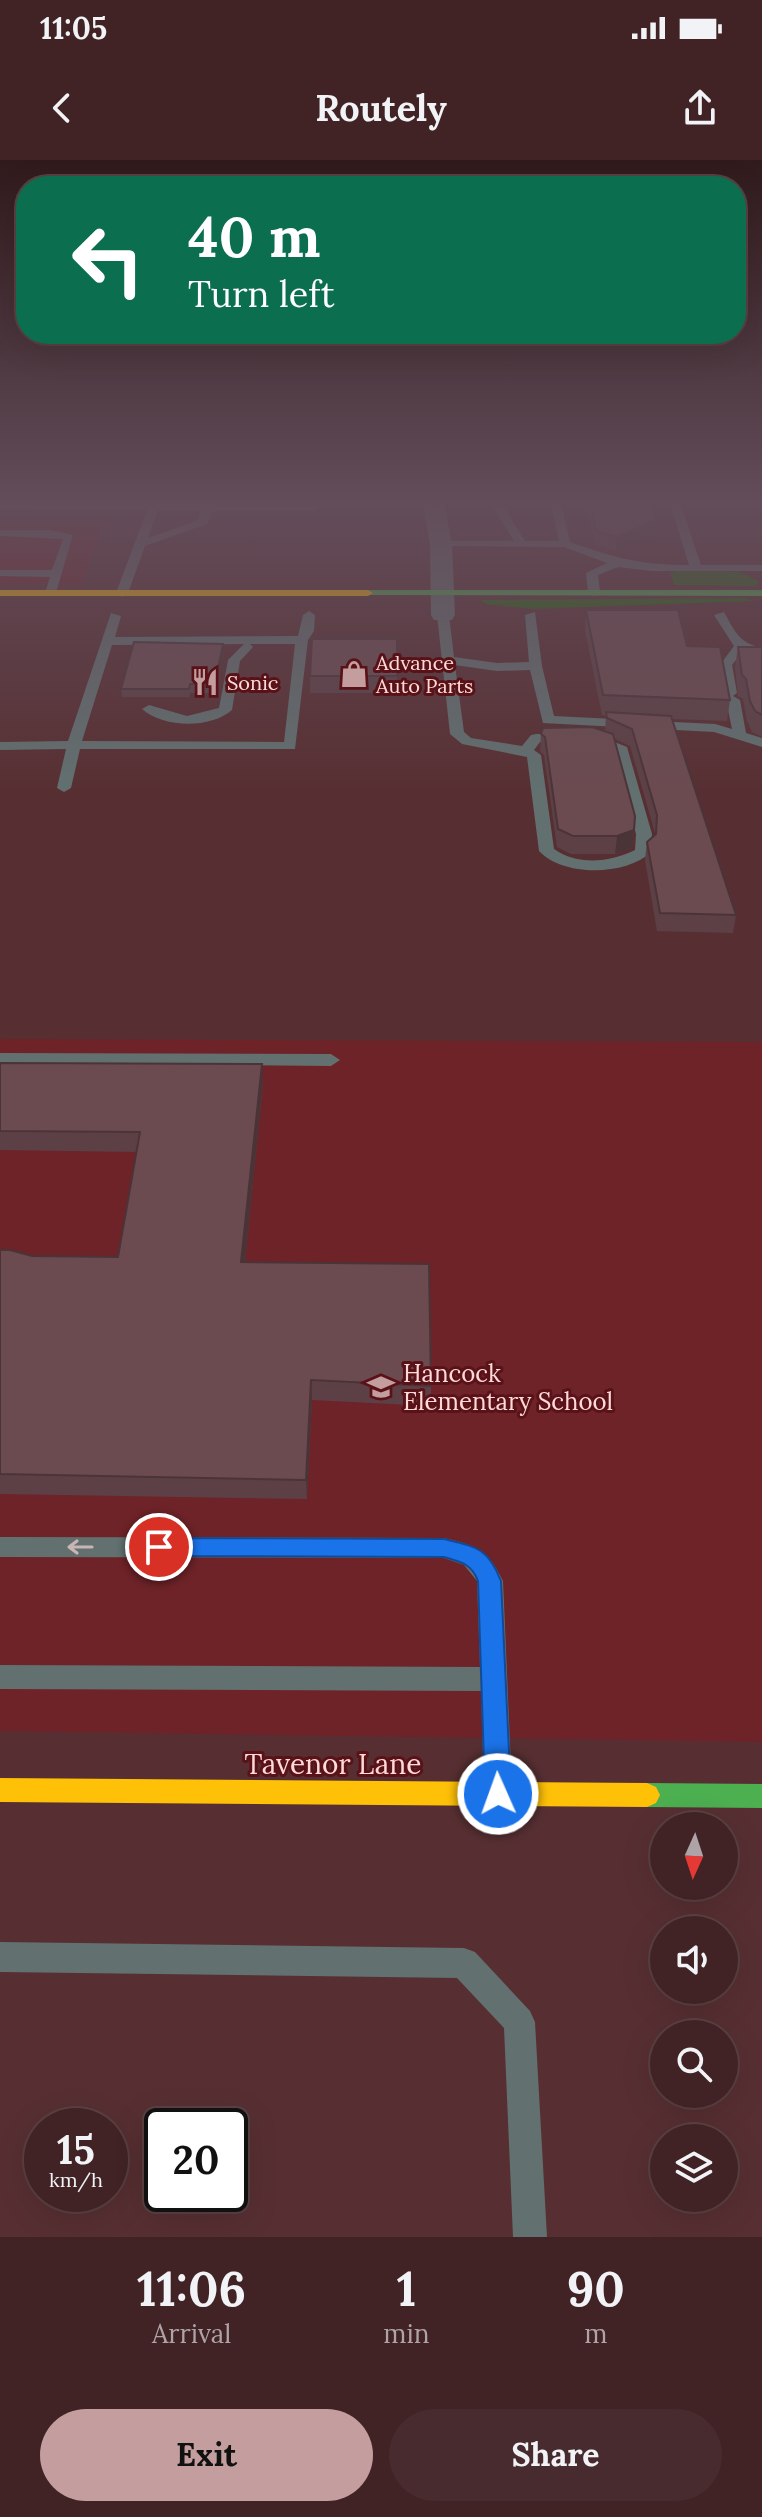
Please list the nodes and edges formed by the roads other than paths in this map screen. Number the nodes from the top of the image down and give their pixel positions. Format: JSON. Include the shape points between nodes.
{"nodes":[{"id":1,"x":120,"y":600,"type":"edge"},
{"id":2,"x":261,"y":600,"type":"edge"},
{"id":3,"x":443,"y":600,"type":"edge"},
{"id":4,"x":524,"y":600,"type":"edge"},
{"id":5,"x":443,"y":609,"type":"junction"},
{"id":6,"x":309,"y":615,"type":"dead end"},
{"id":7,"x":531,"y":615,"type":"dead end"},
{"id":8,"x":720,"y":615,"type":"dead end"},
{"id":9,"x":116,"y":616,"type":"joint"},
{"id":10,"x":302,"y":640,"type":"junction"},
{"id":11,"x":108,"y":641,"type":"junction"},
{"id":12,"x":247,"y":647,"type":"dead end"},
{"id":13,"x":740,"y":647,"type":"junction"},
{"id":14,"x":762,"y":651,"type":"edge"},
{"id":15,"x":449,"y":660,"type":"junction"},
{"id":16,"x":536,"y":666,"type":"junction"},
{"id":17,"x":149,"y":709,"type":"dead end"},
{"id":18,"x":740,"y":737,"type":"junction"},
{"id":19,"x":762,"y":743,"type":"edge"},
{"id":20,"x":74,"y":745,"type":"junction"},
{"id":21,"x":0,"y":746,"type":"edge"},
{"id":22,"x":526,"y":751,"type":"junction"},
{"id":23,"x":64,"y":788,"type":"dead end"},
{"id":24,"x":0,"y":1058,"type":"edge"},
{"id":25,"x":331,"y":1060,"type":"dead end"},
{"id":26,"x":0,"y":1547,"type":"edge"},
{"id":27,"x":0,"y":1677,"type":"edge"},
{"id":28,"x":494,"y":1679,"type":"junction"},
{"id":29,"x":0,"y":1790,"type":"edge"},
{"id":30,"x":498,"y":1794,"type":"junction"},
{"id":31,"x":762,"y":1796,"type":"edge"},
{"id":32,"x":0,"y":1957,"type":"edge"},
{"id":33,"x":530,"y":2237,"type":"edge"}],
"edges":[{"from":1,"to":9,"type":"main road"},
{"from":2,"to":5,"type":"main road"},
{"from":3,"to":5,"type":"street"},
{"from":4,"to":5,"type":"main road"},
{"from":5,"to":15,"type":"lane"},
{"from":6,"to":10,"type":"lane"},
{"from":7,"to":16,"type":"lane"},
{"from":8,"to":13,"type":"lane"},
{"from":9,"to":11,"type":"lane"},
{"from":10,"to":11,"type":"lane"},
{"from":10,"to":20,"type":"lane","via":[[290,746]]},
{"from":11,"to":20,"type":"lane"},
{"from":12,"to":17,"type":"lane","via":[[234,660],[225,710],[206,720],[169,719]]},
{"from":13,"to":14,"type":"lane"},
{"from":13,"to":18,"type":"lane","via":[[726,665]]},
{"from":15,"to":16,"type":"lane"},
{"from":15,"to":22,"type":"lane","via":[[457,734],[467,741]]},
{"from":16,"to":18,"type":"lane","via":[[548,720],[715,728]]},
{"from":18,"to":19,"type":"lane"},
{"from":20,"to":21,"type":"lane"},
{"from":20,"to":23,"type":"lane"},
{"from":22,"to":22,"type":"lane","via":[[534,755],[547,851],[556,859],[609,863],[643,852],[644,834],[620,747],[592,737],[536,738]]},
{"from":24,"to":25,"type":"lane"},
{"from":28,"to":26,"type":"lane","one_way":true,"via":[[490,1581],[483,1564],[444,1548]]},
{"from":27,"to":28,"type":"lane"},
{"from":28,"to":30,"type":"lane"},
{"from":29,"to":30,"type":"main road","name":"Tavenor Lane"},
{"from":30,"to":31,"type":"main road","name":"Tavenor Lane"},
{"from":32,"to":33,"type":"lane","via":[[464,1963],[519,2022]]}]}
